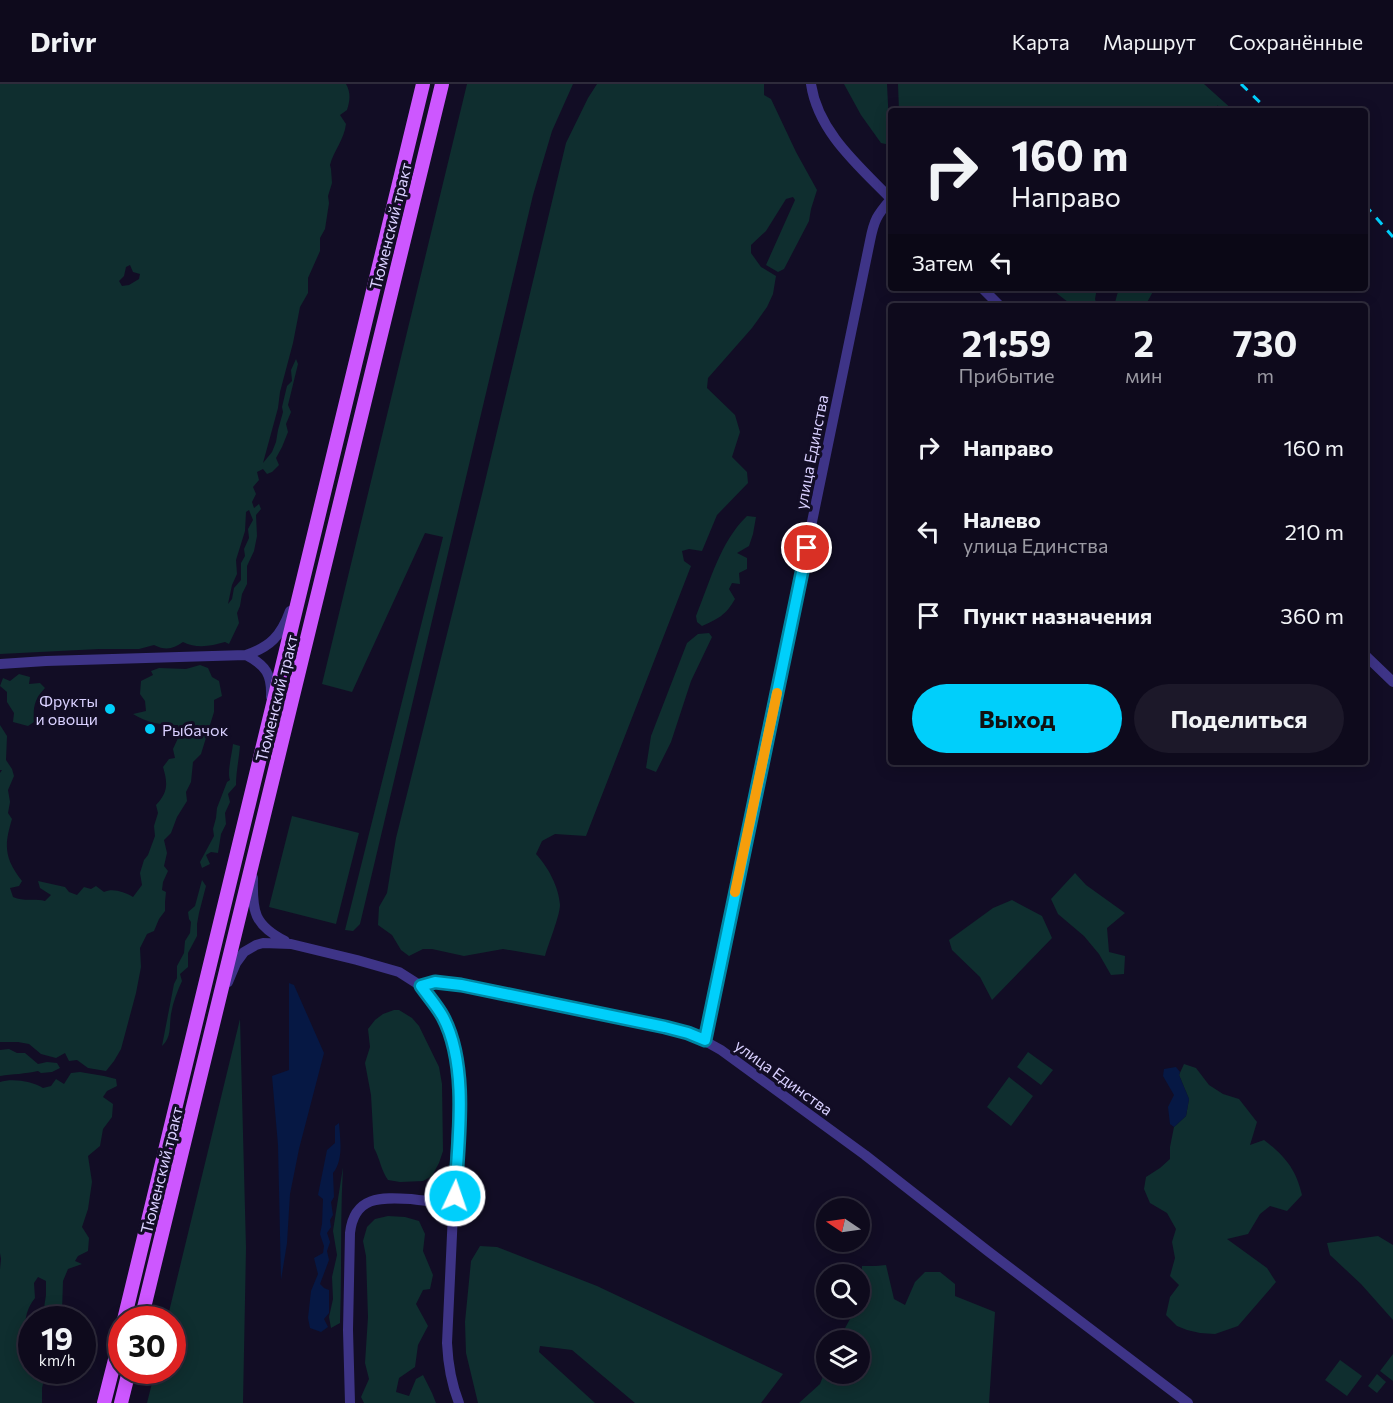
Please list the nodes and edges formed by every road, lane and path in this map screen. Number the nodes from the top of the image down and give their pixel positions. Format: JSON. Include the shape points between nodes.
{"nodes":[{"id":1,"x":423,"y":84,"type":"edge"},
{"id":2,"x":442,"y":84,"type":"edge"},
{"id":3,"x":811,"y":84,"type":"edge"},
{"id":4,"x":888,"y":196,"type":"edge"},
{"id":5,"x":888,"y":202,"type":"edge"},
{"id":6,"x":985,"y":291,"type":"edge"},
{"id":7,"x":997,"y":303,"type":"edge"},
{"id":8,"x":308,"y":562,"type":"junction"},
{"id":9,"x":246,"y":655,"type":"junction"},
{"id":10,"x":1368,"y":658,"type":"edge"},
{"id":11,"x":0,"y":664,"type":"edge"},
{"id":12,"x":1393,"y":682,"type":"edge"},
{"id":13,"x":269,"y":723,"type":"junction"},
{"id":14,"x":253,"y":861,"type":"junction"},
{"id":15,"x":291,"y":944,"type":"junction"},
{"id":16,"x":421,"y":986,"type":"junction"},
{"id":17,"x":218,"y":1004,"type":"junction"},
{"id":18,"x":705,"y":1040,"type":"junction"},
{"id":19,"x":454,"y":1203,"type":"junction"},
{"id":20,"x":127,"y":1306,"type":"edge"},
{"id":21,"x":144,"y":1306,"type":"edge"},
{"id":22,"x":109,"y":1384,"type":"edge"},
{"id":23,"x":126,"y":1384,"type":"edge"},
{"id":24,"x":104,"y":1403,"type":"edge"},
{"id":25,"x":121,"y":1403,"type":"edge"},
{"id":26,"x":350,"y":1403,"type":"edge"},
{"id":27,"x":459,"y":1403,"type":"edge"},
{"id":28,"x":1188,"y":1403,"type":"edge"}],
"edges":[{"from":1,"to":8,"type":"main road","name":"Тюменский тракт"},
{"from":2,"to":14,"type":"main road","name":"Тюменский тракт"},
{"from":3,"to":4,"type":"street","via":[[822,119],[833,137]]},
{"from":5,"to":18,"type":"street","name":"улица Единства","via":[[878,213],[870,241]]},
{"from":6,"to":7,"type":"street"},
{"from":8,"to":9,"type":"street","via":[[283,629],[272,642]]},
{"from":8,"to":13,"type":"main road","name":"Тюменский тракт"},
{"from":9,"to":11,"type":"street"},
{"from":9,"to":13,"type":"street","via":[[262,665],[270,678]]},
{"from":10,"to":12,"type":"street"},
{"from":13,"to":20,"type":"main road","name":"Тюменский тракт"},
{"from":14,"to":15,"type":"street","via":[[252,895],[257,916],[272,935]]},
{"from":14,"to":17,"type":"main road","name":"Тюменский тракт"},
{"from":15,"to":16,"type":"street","via":[[385,967]]},
{"from":15,"to":17,"type":"street","via":[[264,943],[244,952]]},
{"from":16,"to":18,"type":"street","via":[[435,982],[461,985],[665,1027]]},
{"from":16,"to":19,"type":"street","via":[[443,1017],[458,1066]]},
{"from":17,"to":21,"type":"main road","name":"Тюменский тракт"},
{"from":18,"to":28,"type":"street","name":"улица Единства","via":[[865,1155]]},
{"from":19,"to":26,"type":"street","via":[[383,1198],[365,1203],[355,1215],[350,1233]]},
{"from":19,"to":27,"type":"street","via":[[448,1357]]},
{"from":22,"to":24,"type":"main road"},
{"from":23,"to":25,"type":"main road"}]}
